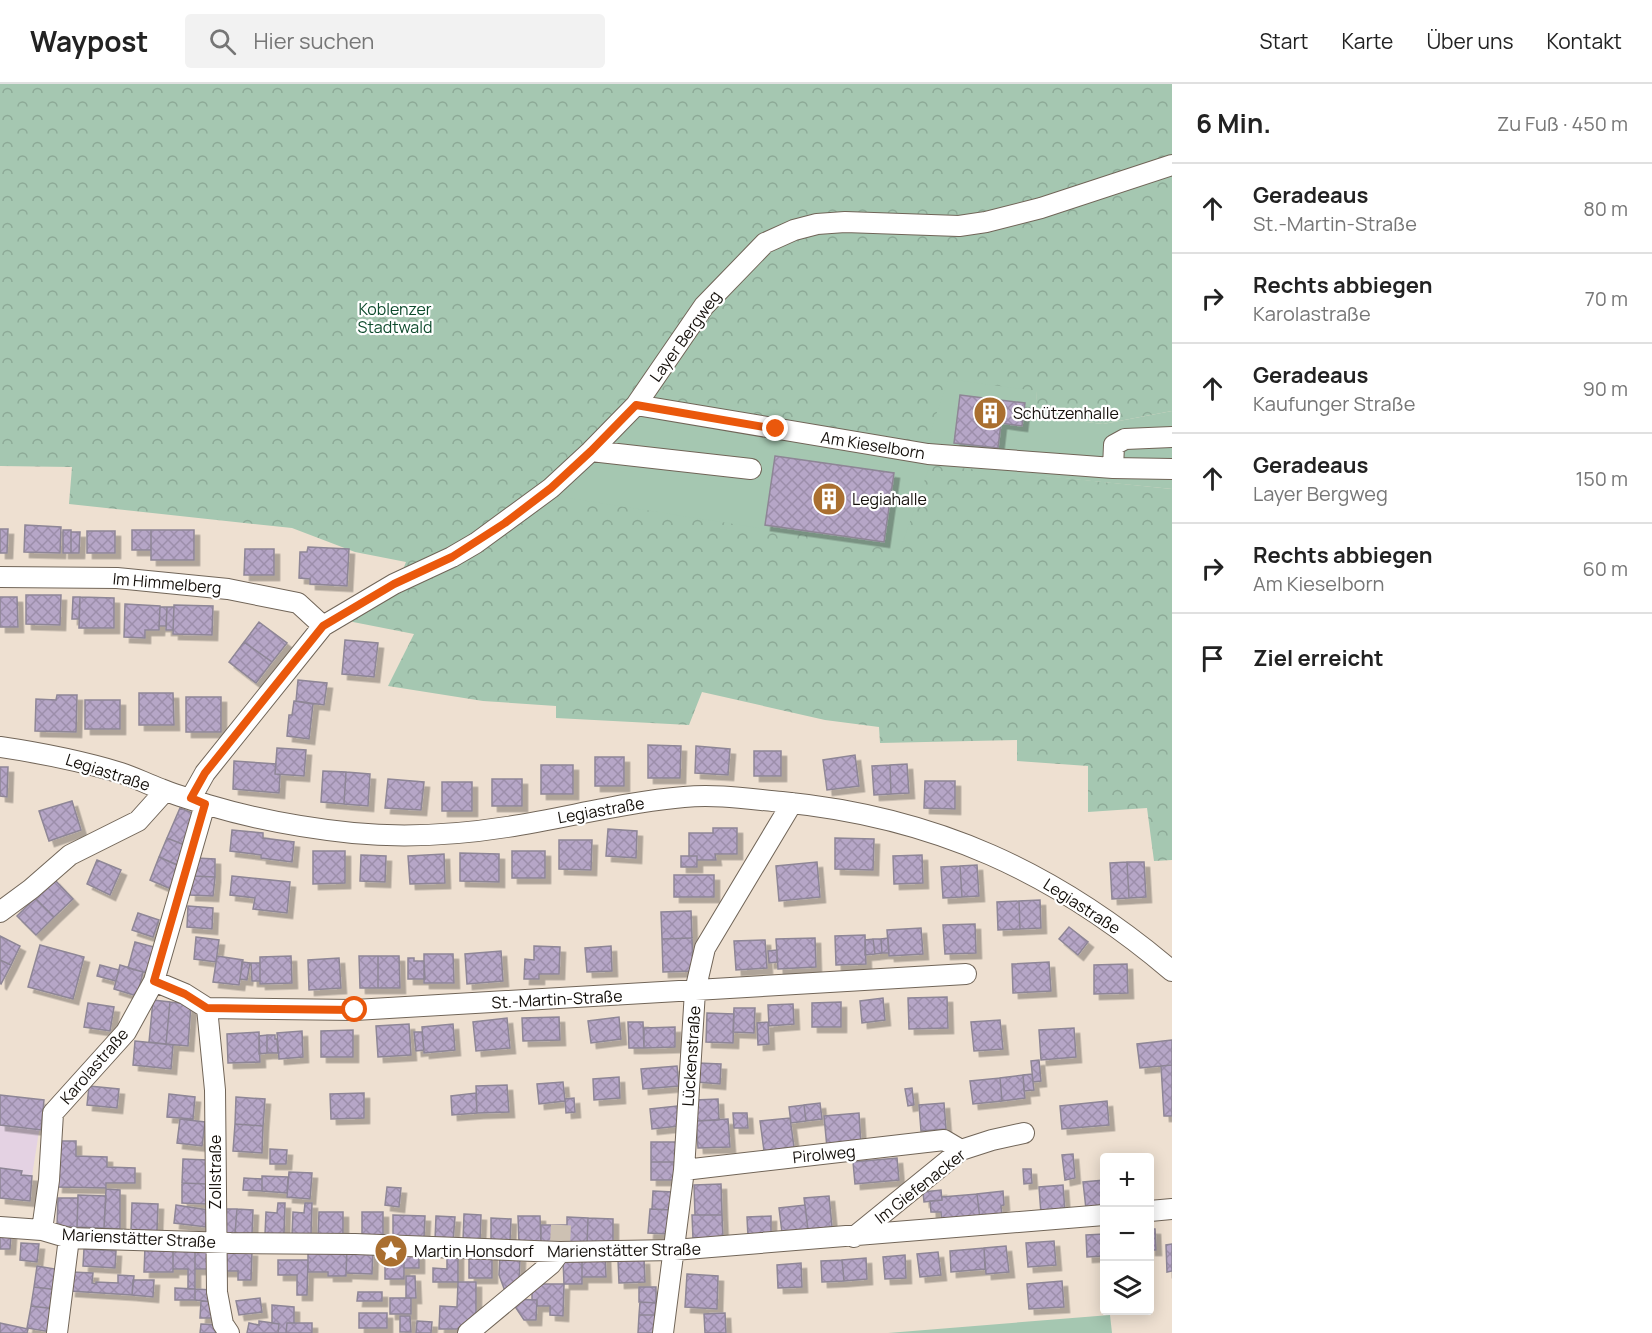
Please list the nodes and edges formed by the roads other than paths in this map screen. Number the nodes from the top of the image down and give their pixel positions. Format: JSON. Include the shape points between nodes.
{"nodes":[{"id":1,"x":1172,"y":165,"type":"edge"},
{"id":2,"x":636,"y":405,"type":"junction"},
{"id":3,"x":1172,"y":437,"type":"edge"},
{"id":4,"x":591,"y":451,"type":"junction"},
{"id":5,"x":1113,"y":468,"type":"junction"},
{"id":6,"x":751,"y":469,"type":"dead end"},
{"id":7,"x":1172,"y":469,"type":"edge"},
{"id":8,"x":0,"y":577,"type":"edge"},
{"id":9,"x":323,"y":626,"type":"junction"},
{"id":10,"x":0,"y":747,"type":"edge"},
{"id":11,"x":165,"y":791,"type":"junction"},
{"id":12,"x":198,"y":801,"type":"junction"},
{"id":13,"x":792,"y":803,"type":"junction"},
{"id":14,"x":0,"y":912,"type":"edge"},
{"id":15,"x":1172,"y":971,"type":"edge"},
{"id":16,"x":966,"y":974,"type":"dead end"},
{"id":17,"x":154,"y":981,"type":"junction"},
{"id":18,"x":695,"y":991,"type":"junction"},
{"id":19,"x":207,"y":1008,"type":"junction"},
{"id":20,"x":1024,"y":1133,"type":"dead end"},
{"id":21,"x":962,"y":1150,"type":"junction"},
{"id":22,"x":684,"y":1170,"type":"junction"},
{"id":23,"x":1172,"y":1209,"type":"edge"},
{"id":24,"x":1154,"y":1211,"type":"edge"},
{"id":25,"x":1100,"y":1215,"type":"edge"},
{"id":26,"x":0,"y":1227,"type":"edge"},
{"id":27,"x":42,"y":1230,"type":"junction"},
{"id":28,"x":854,"y":1237,"type":"junction"},
{"id":29,"x":69,"y":1238,"type":"junction"},
{"id":30,"x":216,"y":1242,"type":"junction"},
{"id":31,"x":674,"y":1250,"type":"junction"},
{"id":32,"x":560,"y":1252,"type":"junction"},
{"id":33,"x":57,"y":1333,"type":"edge"},
{"id":34,"x":229,"y":1333,"type":"edge"},
{"id":35,"x":468,"y":1333,"type":"edge"},
{"id":36,"x":663,"y":1333,"type":"edge"}],
"edges":[{"from":1,"to":2,"type":"street","name":"Layer Bergweg","via":[[986,222],[959,226],[817,224],[776,237],[752,255],[704,306]]},
{"from":2,"to":4,"type":"street","name":"Layer Bergweg"},
{"from":2,"to":5,"type":"street","name":"Am Kieselborn","via":[[928,454]]},
{"from":3,"to":5,"type":"street","via":[[1125,439],[1114,445]]},
{"from":4,"to":6,"type":"street"},
{"from":4,"to":9,"type":"street","name":"Layer Bergweg","via":[[551,488],[476,543],[394,584]]},
{"from":5,"to":7,"type":"street","name":"Am Kieselborn"},
{"from":8,"to":9,"type":"street","name":"Im Himmelberg","via":[[117,578],[228,589],[298,603]]},
{"from":9,"to":12,"type":"street","name":"Karolastraße","via":[[205,773]]},
{"from":10,"to":11,"type":"street","name":"Legiastraße","via":[[59,756],[124,774]]},
{"from":11,"to":12,"type":"street","name":"Legiastraße"},
{"from":11,"to":14,"type":"street","via":[[138,821],[70,855]]},
{"from":12,"to":13,"type":"street","name":"Legiastraße","via":[[303,827],[406,836],[506,827],[683,797]]},
{"from":12,"to":17,"type":"street","name":"Karolastraße"},
{"from":13,"to":15,"type":"street","name":"Legiastraße","via":[[875,816],[951,837],[989,853],[1102,916]]},
{"from":13,"to":18,"type":"street","name":"Lückenstraße","via":[[705,948]]},
{"from":16,"to":18,"type":"street","name":"St.-Martin-Straße"},
{"from":17,"to":19,"type":"street"},
{"from":17,"to":27,"type":"street","name":"Karolastraße","via":[[126,1032],[52,1113]]},
{"from":18,"to":19,"type":"street","name":"St.-Martin-Straße","via":[[355,1010]]},
{"from":18,"to":22,"type":"street","name":"Lückenstraße"},
{"from":19,"to":30,"type":"street","name":"Zollstraße","via":[[215,1090]]},
{"from":20,"to":21,"type":"street","name":"Im Giefenacker"},
{"from":21,"to":22,"type":"street","name":"Pirolweg","via":[[944,1140]]},
{"from":21,"to":28,"type":"street","name":"Im Giefenacker"},
{"from":22,"to":31,"type":"street","name":"Lückenstraße"},
{"from":23,"to":24,"type":"street"},
{"from":25,"to":28,"type":"street","name":"Marienstätter Straße"},
{"from":26,"to":27,"type":"street","name":"Marienstätter Straße"},
{"from":27,"to":29,"type":"street","name":"Marienstätter Straße"},
{"from":28,"to":31,"type":"street","name":"Marienstätter Straße"},
{"from":29,"to":30,"type":"street","name":"Marienstätter Straße"},
{"from":29,"to":33,"type":"street"},
{"from":30,"to":32,"type":"street","name":"Marienstätter Straße"},
{"from":30,"to":34,"type":"street","name":"Zollstraße","via":[[217,1292]]},
{"from":31,"to":32,"type":"street","name":"Marienstätter Straße"},
{"from":31,"to":36,"type":"street","name":"Lückenstraße"},
{"from":32,"to":35,"type":"street","via":[[551,1264]]}]}
